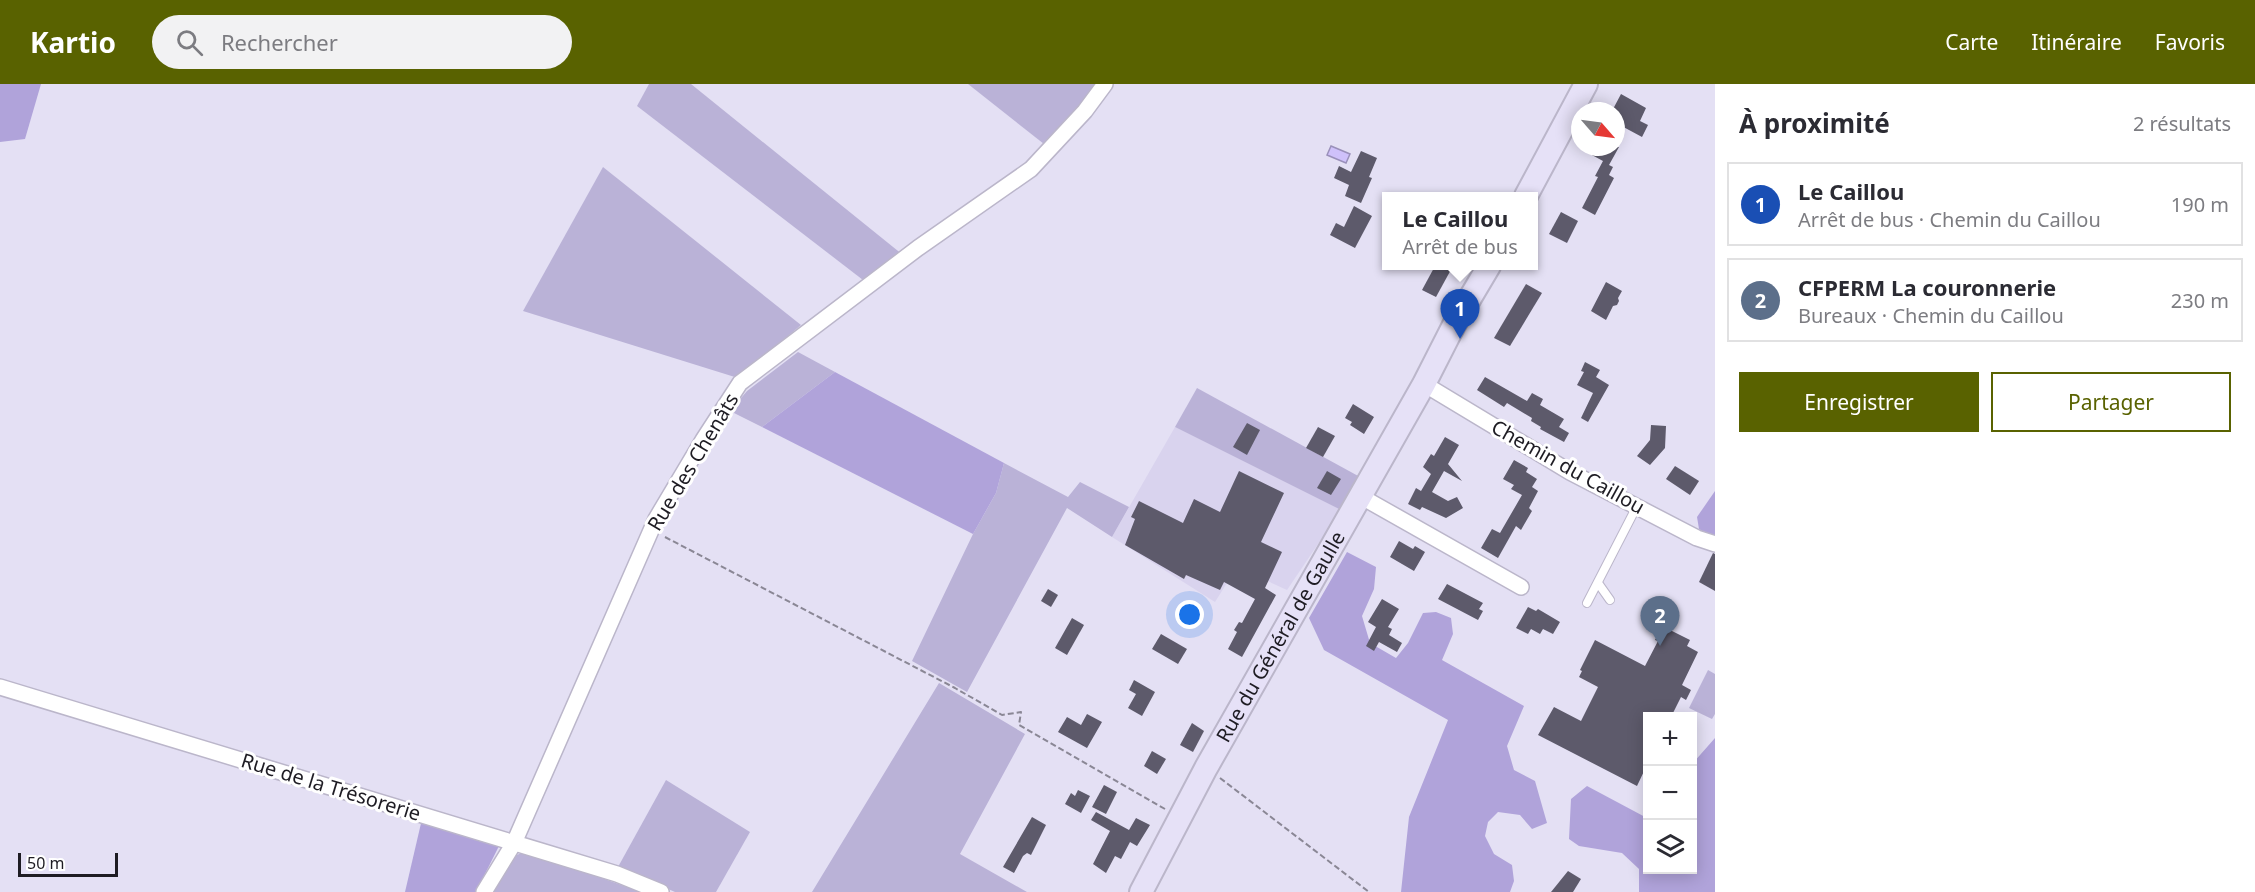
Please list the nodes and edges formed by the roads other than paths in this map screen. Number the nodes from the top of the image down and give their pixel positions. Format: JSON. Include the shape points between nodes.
{"nodes":[{"id":1,"x":1105,"y":84,"type":"edge"},
{"id":2,"x":1586,"y":84,"type":"edge"},
{"id":3,"x":1528,"y":192,"type":"edge"},
{"id":4,"x":1487,"y":270,"type":"edge"},
{"id":5,"x":1424,"y":384,"type":"junction"},
{"id":6,"x":1360,"y":496,"type":"junction"},
{"id":7,"x":1637,"y":506,"type":"junction"},
{"id":8,"x":1715,"y":544,"type":"edge"},
{"id":9,"x":1598,"y":583,"type":"junction"},
{"id":10,"x":1521,"y":587,"type":"dead end"},
{"id":11,"x":1610,"y":600,"type":"dead end"},
{"id":12,"x":1587,"y":603,"type":"dead end"},
{"id":13,"x":0,"y":687,"type":"edge"},
{"id":14,"x":514,"y":843,"type":"junction"},
{"id":15,"x":484,"y":892,"type":"edge"},
{"id":16,"x":661,"y":892,"type":"edge"},
{"id":17,"x":1141,"y":892,"type":"edge"}],
"edges":[{"from":1,"to":14,"type":"street","name":"Rue des Chenâts","via":[[1031,170],[918,248],[740,383],[651,530]]},
{"from":2,"to":3,"type":"main road"},
{"from":4,"to":5,"type":"main road","name":"Rue du Général de Gaulle"},
{"from":5,"to":6,"type":"main road","name":"Rue du Général de Gaulle"},
{"from":5,"to":7,"type":"street","name":"Chemin du Caillou","via":[[1570,472]]},
{"from":6,"to":10,"type":"street"},
{"from":6,"to":17,"type":"main road","name":"Rue du Général de Gaulle","via":[[1206,768]]},
{"from":7,"to":8,"type":"street","name":"Chemin du Caillou"},
{"from":7,"to":9,"type":"lane"},
{"from":9,"to":11,"type":"lane"},
{"from":9,"to":12,"type":"lane"},
{"from":13,"to":14,"type":"street","name":"Rue de la Trésorerie"},
{"from":14,"to":15,"type":"street","name":"Rue des Chenâts"},
{"from":14,"to":16,"type":"street","name":"Rue de la Trésorerie","via":[[617,874]]}]}
